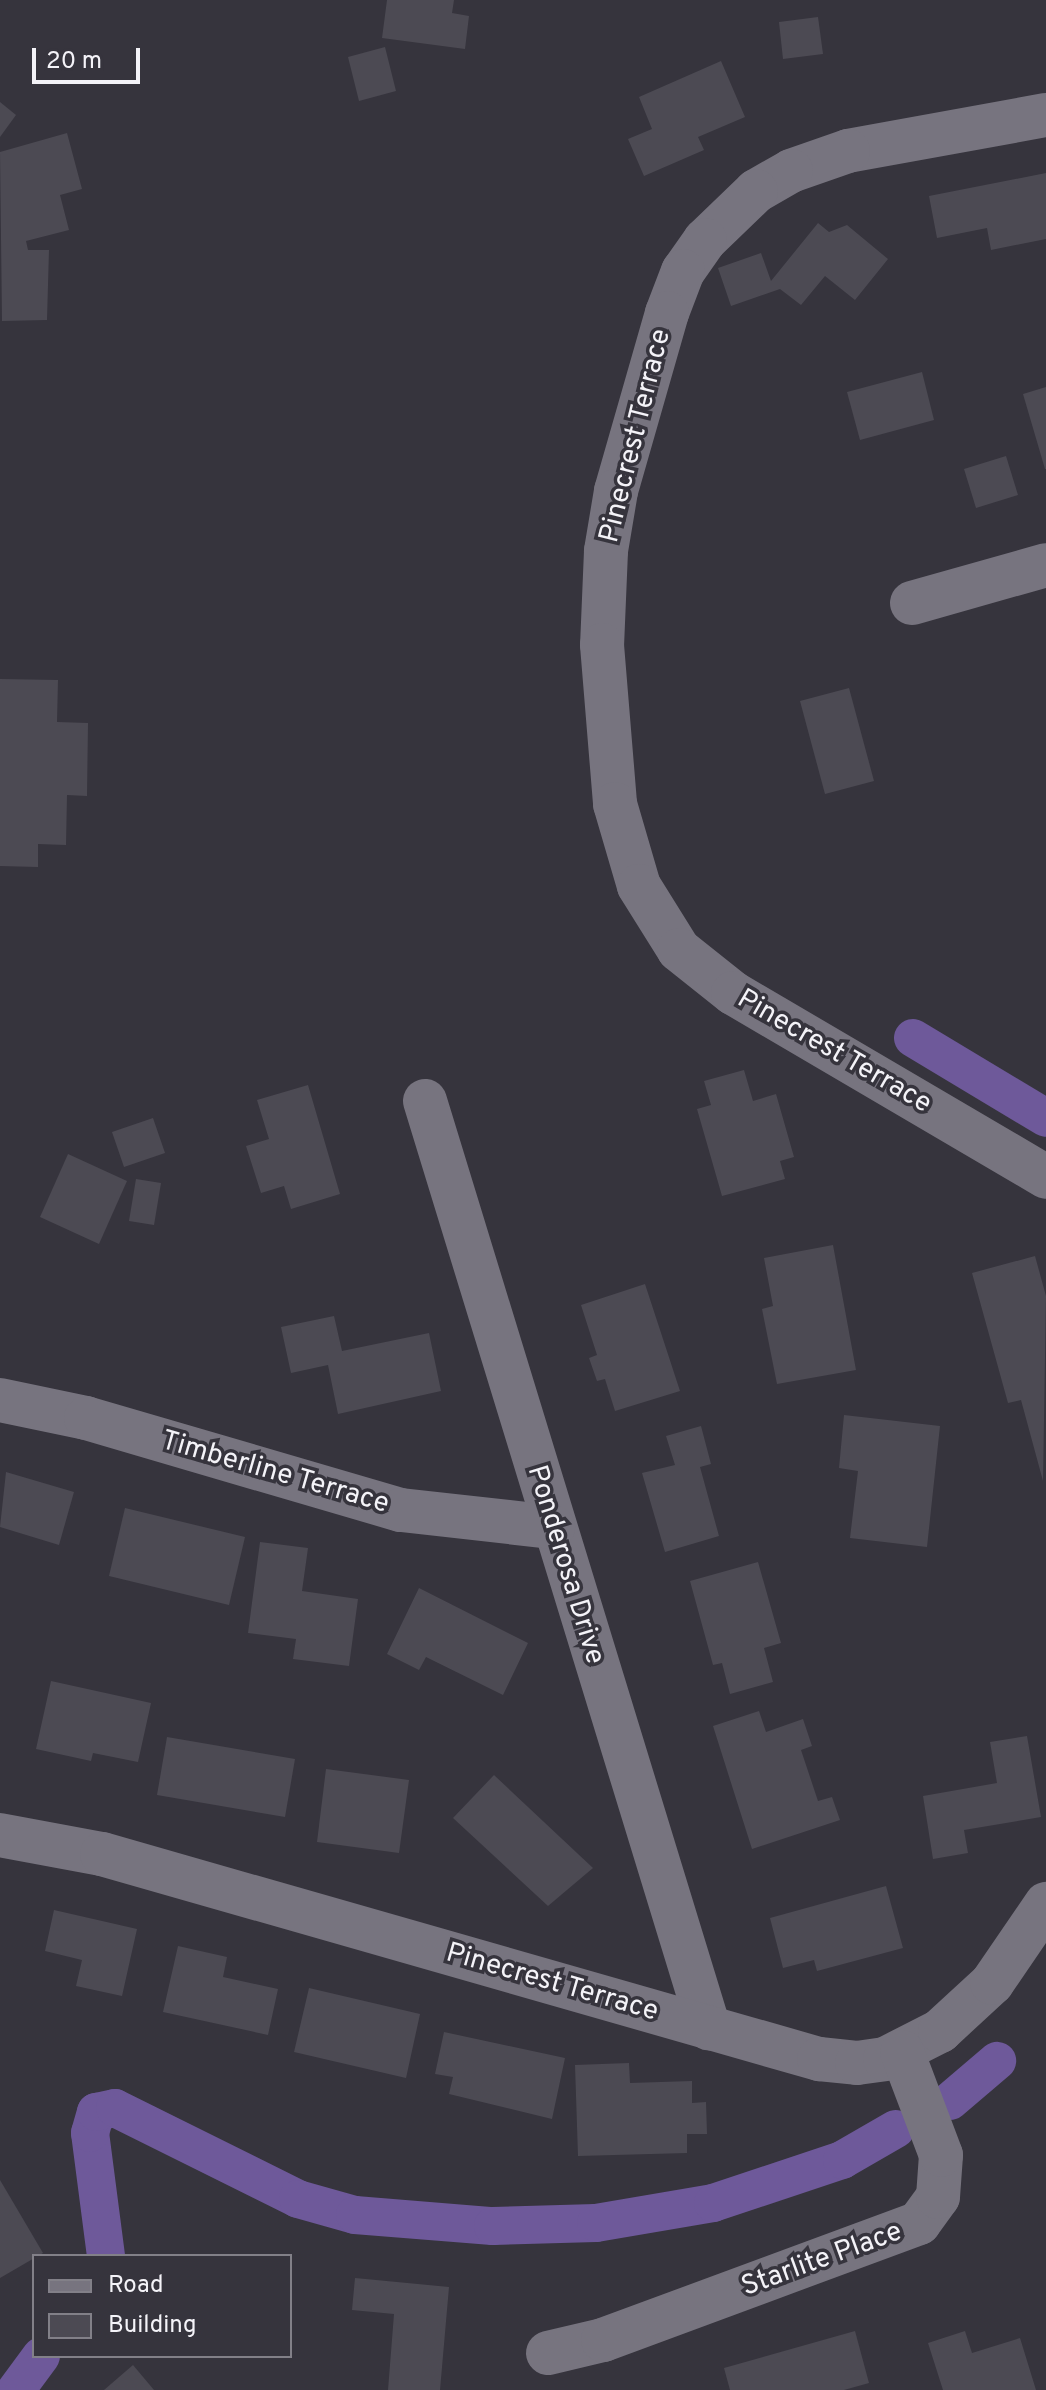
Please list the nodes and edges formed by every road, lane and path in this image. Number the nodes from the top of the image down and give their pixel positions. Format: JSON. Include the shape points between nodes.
{"nodes":[{"id":1,"x":1046,"y":115,"type":"edge"},
{"id":2,"x":1046,"y":565,"type":"edge"},
{"id":3,"x":912,"y":603,"type":"dead end"},
{"id":4,"x":425,"y":1101,"type":"dead end"},
{"id":5,"x":1046,"y":1177,"type":"edge"},
{"id":6,"x":0,"y":1400,"type":"edge"},
{"id":7,"x":553,"y":1527,"type":"junction"},
{"id":8,"x":0,"y":1835,"type":"edge"},
{"id":9,"x":1046,"y":1904,"type":"edge"},
{"id":10,"x":709,"y":2028,"type":"junction"},
{"id":11,"x":902,"y":2052,"type":"junction"},
{"id":12,"x":548,"y":2353,"type":"dead end"}],
"edges":[{"from":1,"to":5,"type":"street","name":"Pinecrest Terrace","via":[[848,151],[791,171],[756,191],[705,240],[683,271],[667,313],[616,491],[606,551],[602,645],[615,804],[639,886],[679,950],[733,993]]},
{"from":2,"to":3,"type":"street"},
{"from":4,"to":7,"type":"street","name":"Ponderosa Drive"},
{"from":6,"to":7,"type":"street","name":"Timberline Terrace","via":[[86,1418],[401,1510]]},
{"from":7,"to":10,"type":"street","name":"Ponderosa Drive"},
{"from":8,"to":10,"type":"street","name":"Pinecrest Terrace","via":[[102,1854]]},
{"from":9,"to":11,"type":"street","name":"Pinecrest Terrace","via":[[992,1983],[940,2031]]},
{"from":10,"to":11,"type":"street","name":"Pinecrest Terrace","via":[[819,2059],[857,2063]]},
{"from":11,"to":12,"type":"street","name":"Starlite Place","via":[[941,2155],[938,2197],[919,2223],[603,2340]]}]}
